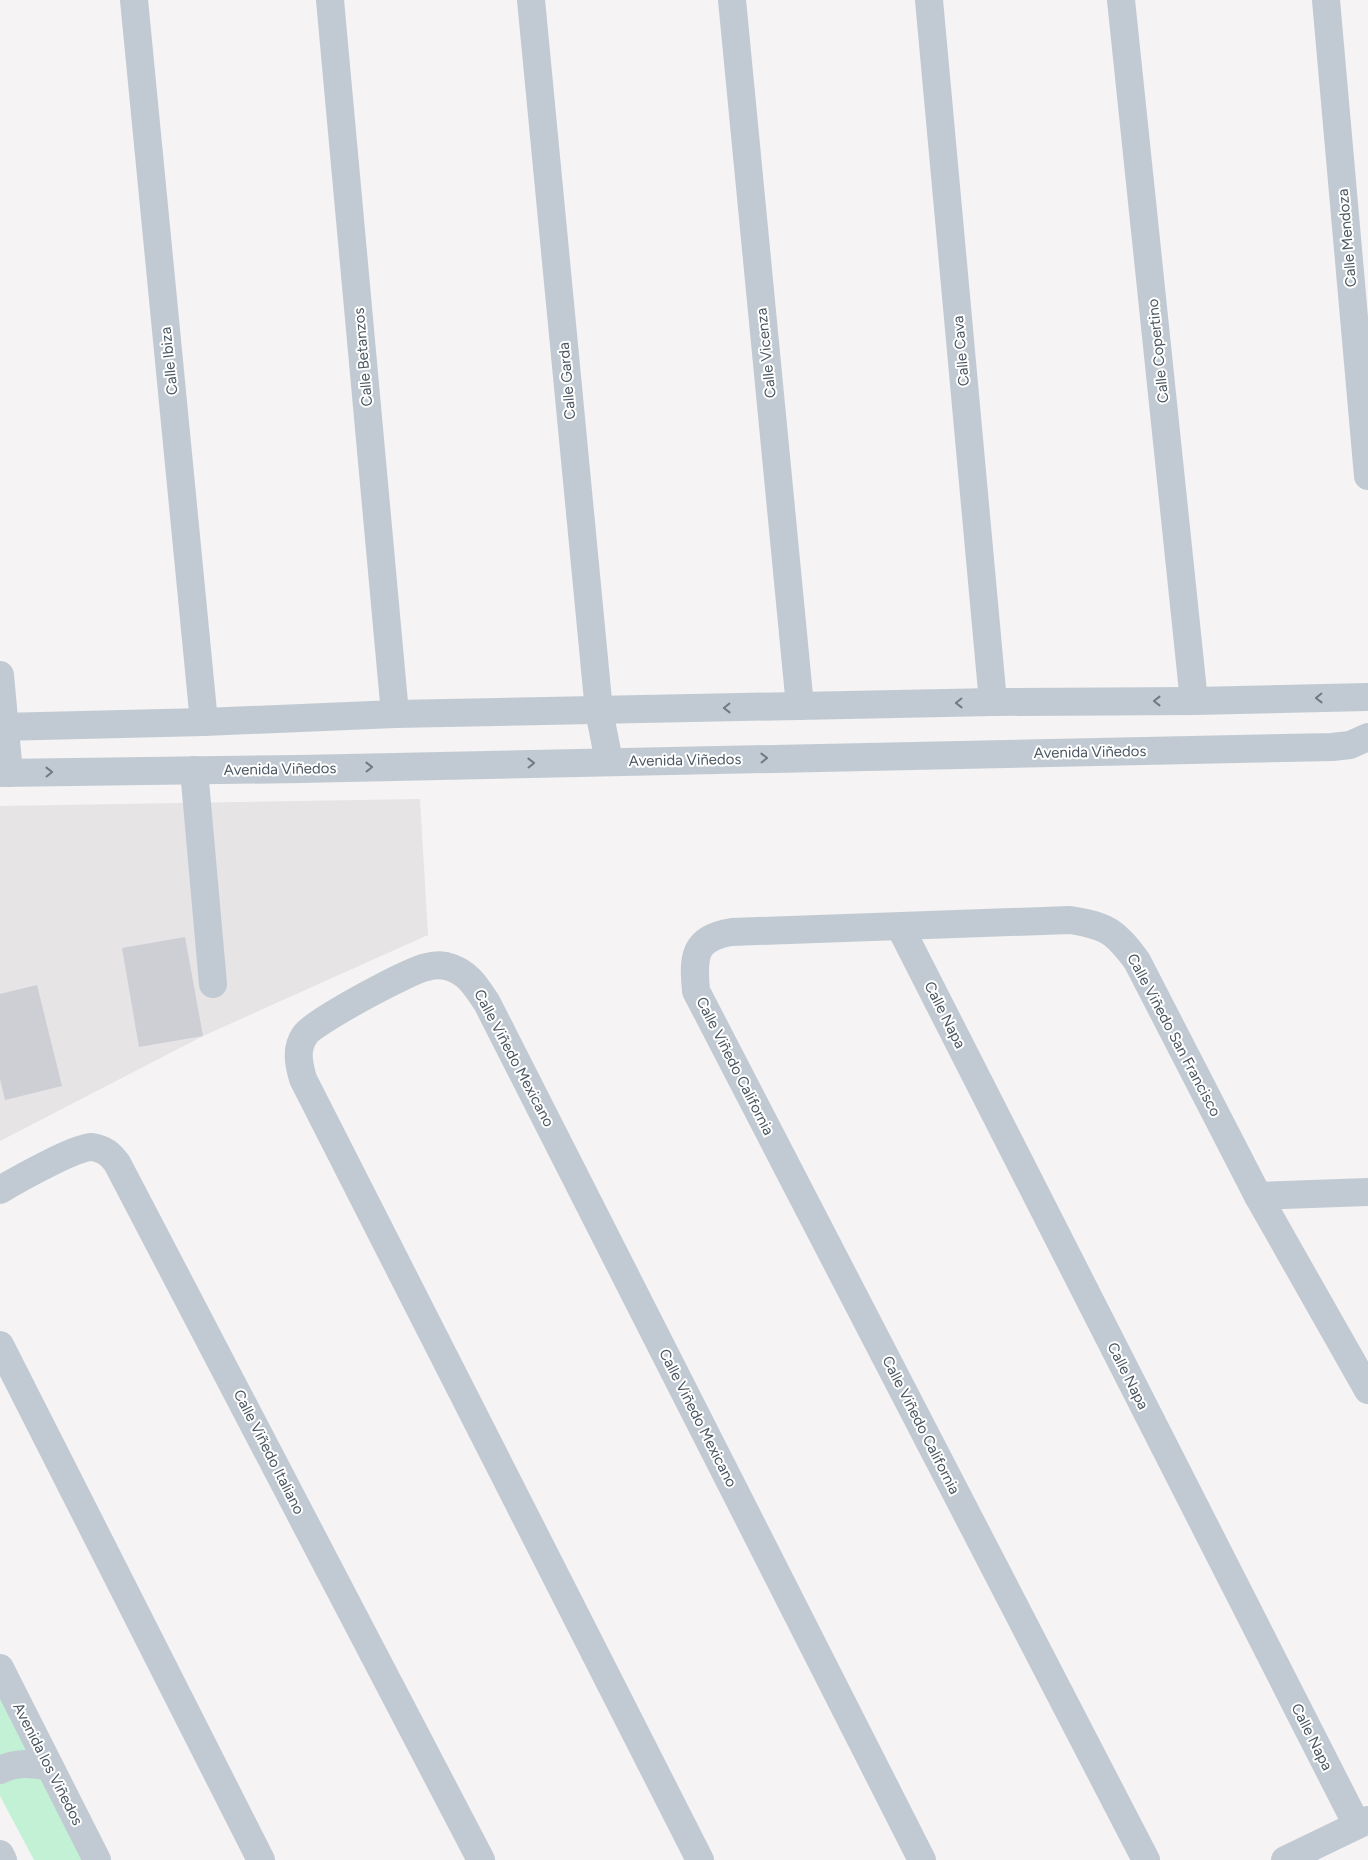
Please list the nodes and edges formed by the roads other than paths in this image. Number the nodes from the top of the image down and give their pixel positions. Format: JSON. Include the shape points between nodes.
{"nodes":[{"id":1,"x":134,"y":0,"type":"edge"},
{"id":2,"x":330,"y":0,"type":"edge"},
{"id":3,"x":531,"y":0,"type":"edge"},
{"id":4,"x":732,"y":0,"type":"edge"},
{"id":5,"x":929,"y":0,"type":"edge"},
{"id":6,"x":1121,"y":0,"type":"edge"},
{"id":7,"x":1326,"y":0,"type":"edge"},
{"id":8,"x":1368,"y":476,"type":"edge"},
{"id":9,"x":0,"y":675,"type":"edge"},
{"id":10,"x":1368,"y":697,"type":"edge"},
{"id":11,"x":1194,"y":701,"type":"junction"},
{"id":12,"x":992,"y":702,"type":"junction"},
{"id":13,"x":800,"y":706,"type":"junction"},
{"id":14,"x":599,"y":711,"type":"junction"},
{"id":15,"x":396,"y":714,"type":"junction"},
{"id":16,"x":204,"y":722,"type":"junction"},
{"id":17,"x":2,"y":727,"type":"edge"},
{"id":18,"x":1368,"y":737,"type":"edge"},
{"id":19,"x":609,"y":762,"type":"junction"},
{"id":20,"x":194,"y":770,"type":"junction"},
{"id":21,"x":4,"y":773,"type":"edge"},
{"id":22,"x":900,"y":927,"type":"junction"},
{"id":23,"x":213,"y":984,"type":"dead end"},
{"id":24,"x":696,"y":991,"type":"joint"},
{"id":25,"x":0,"y":1190,"type":"edge"},
{"id":26,"x":1368,"y":1192,"type":"edge"},
{"id":27,"x":1258,"y":1196,"type":"junction"},
{"id":28,"x":0,"y":1345,"type":"edge"},
{"id":29,"x":1368,"y":1390,"type":"edge"},
{"id":30,"x":0,"y":1668,"type":"edge"},
{"id":31,"x":49,"y":1767,"type":"junction"},
{"id":32,"x":0,"y":1770,"type":"edge"},
{"id":33,"x":1363,"y":1822,"type":"edge"},
{"id":34,"x":0,"y":1854,"type":"edge"},
{"id":35,"x":3,"y":1860,"type":"edge"},
{"id":36,"x":97,"y":1860,"type":"edge"},
{"id":37,"x":260,"y":1860,"type":"edge"},
{"id":38,"x":481,"y":1860,"type":"edge"},
{"id":39,"x":700,"y":1860,"type":"edge"},
{"id":40,"x":922,"y":1860,"type":"edge"},
{"id":41,"x":1146,"y":1860,"type":"edge"},
{"id":42,"x":1285,"y":1860,"type":"edge"}],
"edges":[{"from":1,"to":16,"type":"street","name":"Calle Ibiza"},
{"from":2,"to":15,"type":"street","name":"Calle Betanzos"},
{"from":3,"to":14,"type":"street","name":"Calle Garda"},
{"from":4,"to":13,"type":"street","name":"Calle Vicenza"},
{"from":5,"to":12,"type":"street","name":"Calle Cava"},
{"from":6,"to":11,"type":"street","name":"Calle Copertino"},
{"from":7,"to":8,"type":"street","name":"Calle Mendoza"},
{"from":9,"to":17,"type":"street"},
{"from":10,"to":11,"type":"street","one_way":true},
{"from":11,"to":12,"type":"street","one_way":true},
{"from":12,"to":13,"type":"street","one_way":true},
{"from":13,"to":14,"type":"street","one_way":true},
{"from":14,"to":15,"type":"street"},
{"from":14,"to":19,"type":"street","name":"Calle Garda"},
{"from":15,"to":16,"type":"street"},
{"from":16,"to":17,"type":"street"},
{"from":17,"to":21,"type":"street"},
{"from":19,"to":18,"type":"street","name":"Avenida Viñedos","one_way":true,"via":[[1332,747],[1350,745]]},
{"from":20,"to":19,"type":"street","name":"Avenida Viñedos","one_way":true},
{"from":21,"to":20,"type":"street","name":"Avenida Viñedos","one_way":true},
{"from":20,"to":23,"type":"street"},
{"from":22,"to":24,"type":"street","name":"Calle Viñedo San Francisco","via":[[719,934],[701,946],[694,964]]},
{"from":22,"to":27,"type":"street","name":"Calle Viñedo San Francisco","via":[[1070,920],[1095,924],[1110,931],[1137,961]]},
{"from":22,"to":33,"type":"street","name":"Calle Napa"},
{"from":24,"to":41,"type":"street","name":"Calle Viñedo California"},
{"from":25,"to":38,"type":"street","name":"Calle Viñedo Italiano","via":[[90,1146],[107,1150],[117,1163]]},
{"from":26,"to":27,"type":"street"},
{"from":27,"to":29,"type":"street","name":"Calle Viñedo San Francisco"},
{"from":28,"to":37,"type":"street"},
{"from":30,"to":31,"type":"street","name":"Avenida los Viñedos"},
{"from":31,"to":32,"type":"street","via":[[31,1763],[12,1764]]},
{"from":31,"to":36,"type":"street","name":"Avenida los Viñedos"},
{"from":33,"to":42,"type":"street"},
{"from":34,"to":35,"type":"street"},
{"from":39,"to":40,"type":"street","name":"Calle Viñedo Mexicano","via":[[303,1079],[299,1048],[305,1035],[323,1020],[411,972],[445,966],[461,971],[474,983],[487,1003]]}]}
